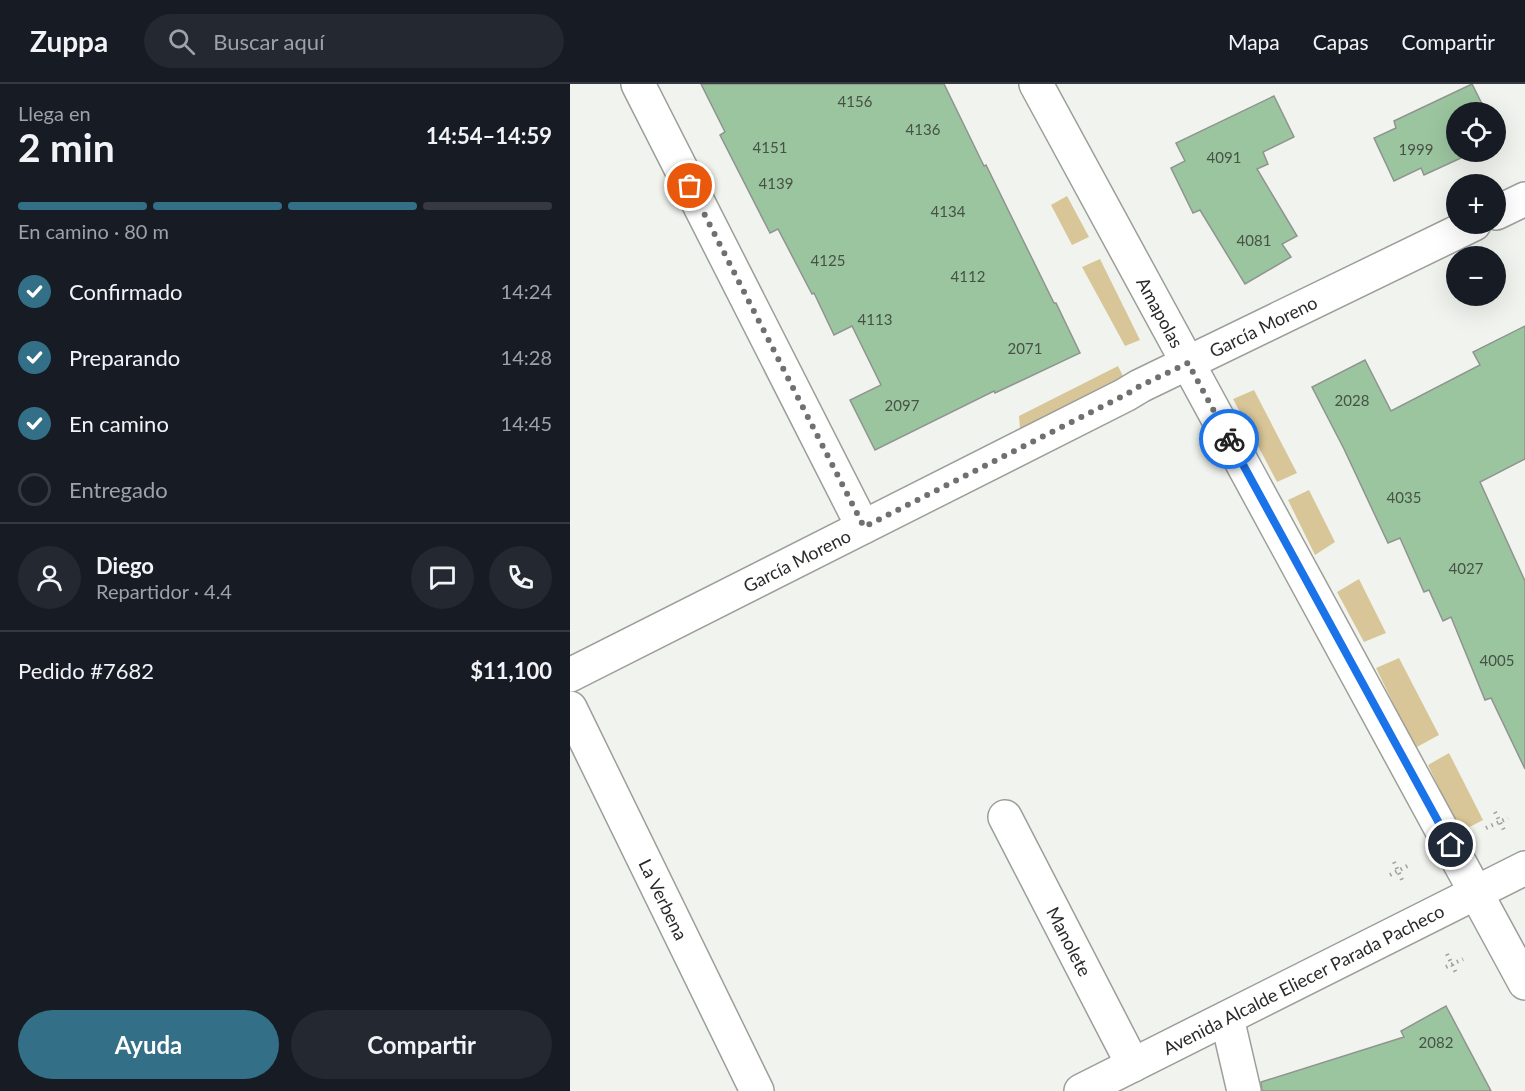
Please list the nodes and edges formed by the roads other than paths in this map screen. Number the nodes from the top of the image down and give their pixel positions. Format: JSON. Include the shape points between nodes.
{"nodes":[{"id":1,"x":638,"y":84,"type":"edge"},
{"id":2,"x":1036,"y":84,"type":"edge"},
{"id":3,"x":1525,"y":199,"type":"edge"},
{"id":4,"x":1506,"y":208,"type":"edge"},
{"id":5,"x":1453,"y":234,"type":"edge"},
{"id":6,"x":1188,"y":363,"type":"junction"},
{"id":7,"x":864,"y":527,"type":"junction"},
{"id":8,"x":570,"y":675,"type":"edge"},
{"id":9,"x":570,"y":708,"type":"edge"},
{"id":10,"x":1005,"y":817,"type":"dead end"},
{"id":11,"x":1525,"y":868,"type":"edge"},
{"id":12,"x":1476,"y":892,"type":"junction"},
{"id":13,"x":1525,"y":983,"type":"edge"},
{"id":14,"x":1227,"y":1018,"type":"junction"},
{"id":15,"x":1133,"y":1065,"type":"junction"},
{"id":16,"x":757,"y":1091,"type":"edge"},
{"id":17,"x":1081,"y":1091,"type":"edge"},
{"id":18,"x":1244,"y":1091,"type":"edge"}],
"edges":[{"from":1,"to":7,"type":"street"},
{"from":2,"to":6,"type":"street","name":"Amapolas"},
{"from":3,"to":4,"type":"street"},
{"from":5,"to":6,"type":"street","name":"García Moreno"},
{"from":6,"to":7,"type":"street","name":"García Moreno"},
{"from":6,"to":12,"type":"street","name":"Amapolas"},
{"from":7,"to":8,"type":"street","name":"García Moreno"},
{"from":9,"to":16,"type":"street","name":"La Verbena"},
{"from":10,"to":15,"type":"street","name":"Manolete"},
{"from":11,"to":12,"type":"street","name":"Avenida Alcalde Eliecer Parada Pacheco"},
{"from":12,"to":13,"type":"street","name":"Amapolas"},
{"from":12,"to":14,"type":"street","name":"Avenida Alcalde Eliecer Parada Pacheco"},
{"from":14,"to":15,"type":"street","name":"Avenida Alcalde Eliecer Parada Pacheco"},
{"from":14,"to":18,"type":"street"},
{"from":15,"to":17,"type":"street","name":"Avenida Alcalde Eliecer Parada Pacheco"}]}
